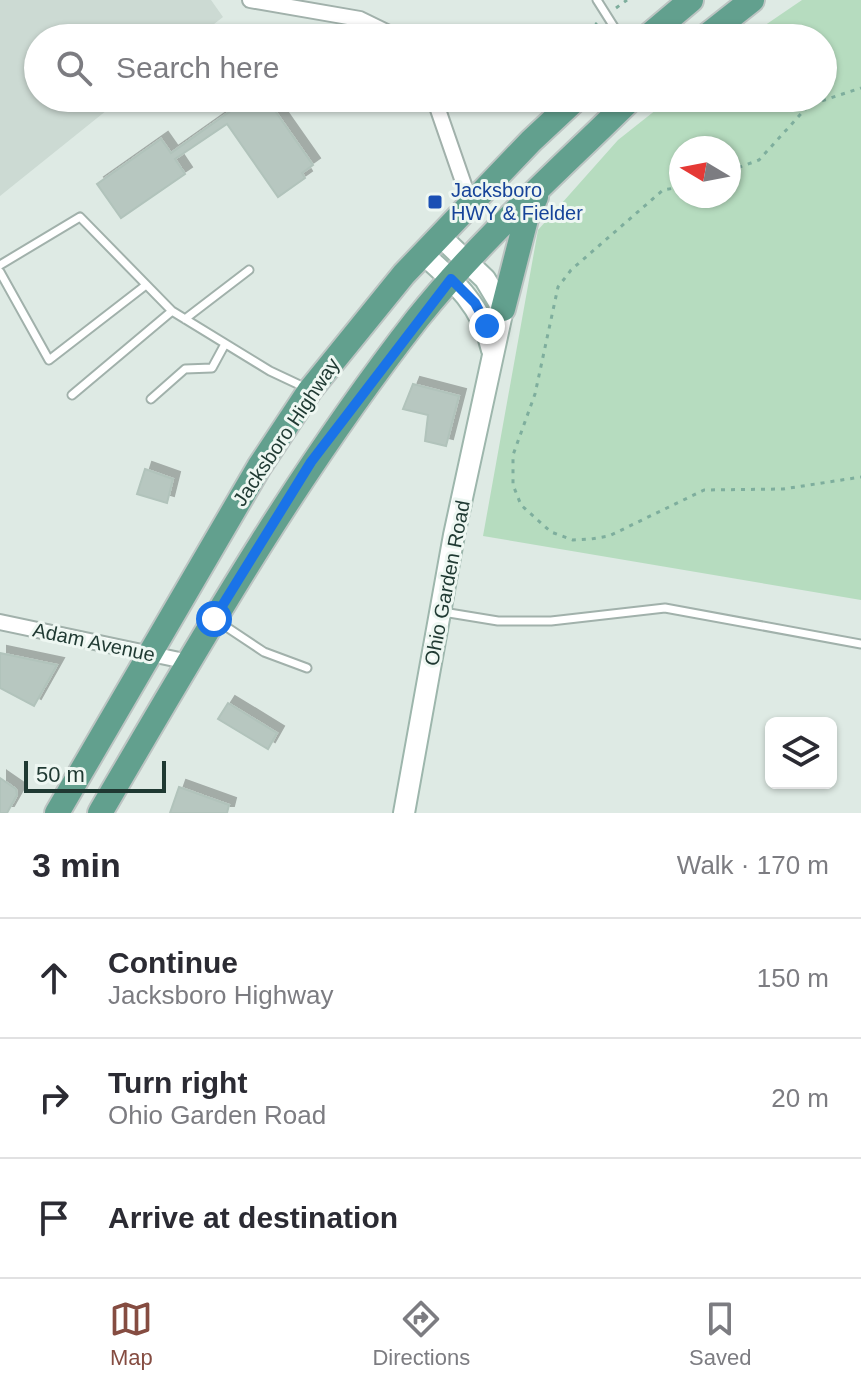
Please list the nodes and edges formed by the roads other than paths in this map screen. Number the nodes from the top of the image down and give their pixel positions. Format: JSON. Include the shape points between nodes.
{"nodes":[{"id":1,"x":250,"y":0,"type":"edge"},
{"id":2,"x":597,"y":0,"type":"edge"},
{"id":3,"x":691,"y":0,"type":"edge"},
{"id":4,"x":752,"y":0,"type":"edge"},
{"id":5,"x":370,"y":24,"type":"edge"},
{"id":6,"x":612,"y":24,"type":"edge"},
{"id":7,"x":663,"y":24,"type":"edge"},
{"id":8,"x":722,"y":24,"type":"edge"},
{"id":9,"x":439,"y":112,"type":"edge"},
{"id":10,"x":562,"y":112,"type":"edge"},
{"id":11,"x":618,"y":112,"type":"edge"},
{"id":12,"x":539,"y":189,"type":"junction"},
{"id":13,"x":471,"y":205,"type":"junction"},
{"id":14,"x":440,"y":236,"type":"junction"},
{"id":15,"x":423,"y":254,"type":"junction"},
{"id":16,"x":0,"y":265,"type":"edge"},
{"id":17,"x":249,"y":270,"type":"dead end"},
{"id":18,"x":459,"y":270,"type":"junction"},
{"id":19,"x":0,"y":272,"type":"edge"},
{"id":20,"x":146,"y":285,"type":"junction"},
{"id":21,"x":503,"y":309,"type":"junction"},
{"id":22,"x":172,"y":311,"type":"junction"},
{"id":23,"x":185,"y":319,"type":"junction"},
{"id":24,"x":225,"y":344,"type":"junction"},
{"id":25,"x":493,"y":353,"type":"junction"},
{"id":26,"x":310,"y":390,"type":"junction"},
{"id":27,"x":72,"y":395,"type":"dead end"},
{"id":28,"x":151,"y":399,"type":"dead end"},
{"id":29,"x":441,"y":612,"type":"junction"},
{"id":30,"x":214,"y":619,"type":"junction"},
{"id":31,"x":0,"y":622,"type":"edge"},
{"id":32,"x":861,"y":644,"type":"edge"},
{"id":33,"x":152,"y":655,"type":"junction"},
{"id":34,"x":189,"y":662,"type":"junction"},
{"id":35,"x":307,"y":668,"type":"dead end"},
{"id":36,"x":57,"y":813,"type":"edge"},
{"id":37,"x":100,"y":813,"type":"edge"},
{"id":38,"x":404,"y":813,"type":"edge"}],
"edges":[{"from":1,"to":5,"type":"street"},
{"from":2,"to":6,"type":"lane"},
{"from":3,"to":7,"type":"main road"},
{"from":4,"to":8,"type":"main road"},
{"from":9,"to":13,"type":"street"},
{"from":10,"to":13,"type":"main road","name":"Jacksboro Highway"},
{"from":11,"to":12,"type":"main road","name":"Jacksboro Highway"},
{"from":12,"to":18,"type":"main road","name":"Jacksboro Highway"},
{"from":12,"to":21,"type":"main road"},
{"from":13,"to":14,"type":"main road","name":"Jacksboro Highway"},
{"from":14,"to":15,"type":"main road","name":"Jacksboro Highway"},
{"from":14,"to":18,"type":"street","name":"Ohio Garden Road"},
{"from":15,"to":18,"type":"street","name":"Ohio Garden Road"},
{"from":15,"to":26,"type":"main road","name":"Jacksboro Highway"},
{"from":16,"to":20,"type":"lane","via":[[80,217]]},
{"from":17,"to":23,"type":"lane"},
{"from":18,"to":21,"type":"street","name":"Ohio Garden Road","via":[[485,279]]},
{"from":18,"to":25,"type":"street","name":"Ohio Garden Road","via":[[487,326]]},
{"from":18,"to":30,"type":"main road","name":"Jacksboro Highway","via":[[311,462]]},
{"from":19,"to":20,"type":"lane","via":[[49,360]]},
{"from":20,"to":22,"type":"lane"},
{"from":21,"to":25,"type":"street","name":"Ohio Garden Road"},
{"from":22,"to":23,"type":"lane"},
{"from":22,"to":27,"type":"lane"},
{"from":23,"to":24,"type":"lane"},
{"from":24,"to":26,"type":"lane"},
{"from":24,"to":28,"type":"lane","via":[[212,368],[185,369]]},
{"from":25,"to":29,"type":"street","name":"Ohio Garden Road"},
{"from":26,"to":33,"type":"main road","name":"Jacksboro Highway","via":[[259,467]]},
{"from":29,"to":32,"type":"lane","via":[[498,621],[551,621],[665,608]]},
{"from":29,"to":38,"type":"street","name":"Ohio Garden Road"},
{"from":30,"to":34,"type":"main road","name":"Jacksboro Highway"},
{"from":30,"to":35,"type":"lane","via":[[264,652]]},
{"from":31,"to":33,"type":"street","name":"Adam Avenue"},
{"from":33,"to":34,"type":"street","name":"Adam Avenue"},
{"from":33,"to":36,"type":"main road","name":"Jacksboro Highway"},
{"from":34,"to":37,"type":"main road","name":"Jacksboro Highway"}]}
